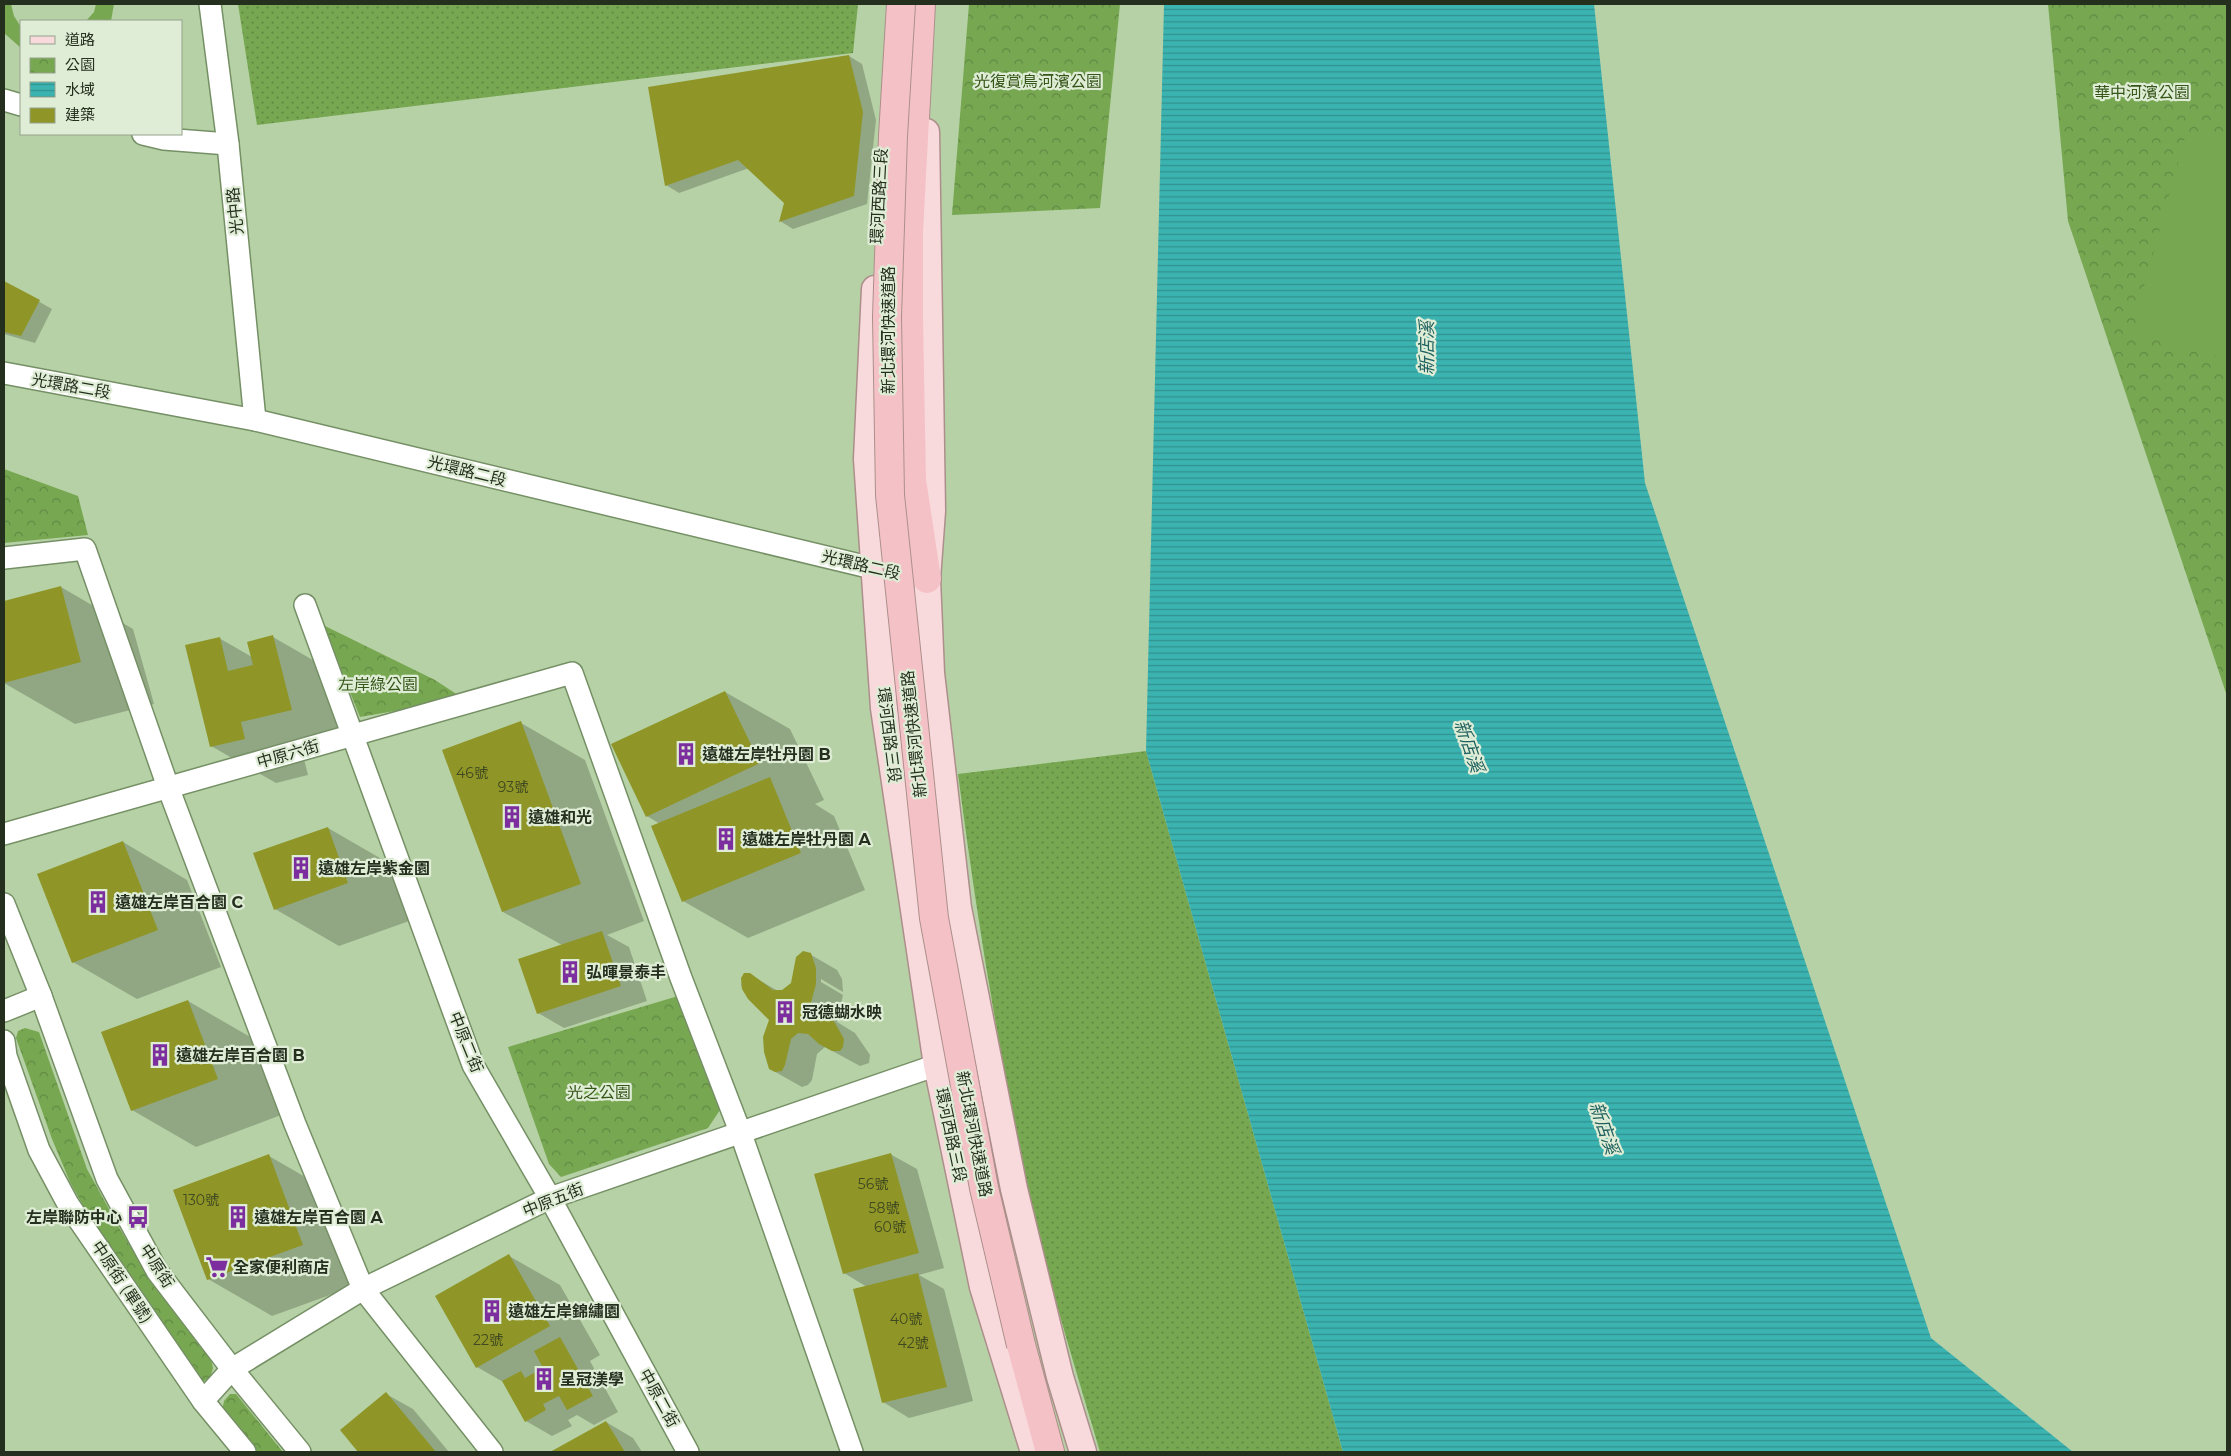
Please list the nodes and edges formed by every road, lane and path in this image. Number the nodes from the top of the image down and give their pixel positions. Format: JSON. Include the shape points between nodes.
{"nodes":[{"id":1,"x":210,"y":4,"type":"edge"},
{"id":2,"x":888,"y":4,"type":"edge"},
{"id":3,"x":901,"y":4,"type":"edge"},
{"id":4,"x":921,"y":4,"type":"edge"},
{"id":5,"x":930,"y":4,"type":"edge"},
{"id":6,"x":4,"y":100,"type":"edge"},
{"id":7,"x":20,"y":105,"type":"edge"},
{"id":8,"x":147,"y":135,"type":"edge"},
{"id":9,"x":228,"y":144,"type":"junction"},
{"id":10,"x":4,"y":373,"type":"edge"},
{"id":11,"x":255,"y":420,"type":"junction"},
{"id":12,"x":4,"y":558,"type":"edge"},
{"id":13,"x":873,"y":569,"type":"junction"},
{"id":14,"x":927,"y":580,"type":"junction"},
{"id":15,"x":305,"y":605,"type":"dead end"},
{"id":16,"x":352,"y":736,"type":"junction"},
{"id":17,"x":168,"y":787,"type":"junction"},
{"id":18,"x":4,"y":834,"type":"edge"},
{"id":19,"x":4,"y":904,"type":"edge"},
{"id":20,"x":41,"y":996,"type":"junction"},
{"id":21,"x":4,"y":1011,"type":"edge"},
{"id":22,"x":4,"y":1041,"type":"edge"},
{"id":23,"x":936,"y":1065,"type":"junction"},
{"id":24,"x":741,"y":1134,"type":"junction"},
{"id":25,"x":550,"y":1198,"type":"junction"},
{"id":26,"x":363,"y":1289,"type":"junction"},
{"id":27,"x":232,"y":1369,"type":"junction"},
{"id":28,"x":203,"y":1401,"type":"junction"},
{"id":29,"x":246,"y":1452,"type":"edge"},
{"id":30,"x":300,"y":1452,"type":"edge"},
{"id":31,"x":492,"y":1452,"type":"edge"},
{"id":32,"x":688,"y":1452,"type":"edge"},
{"id":33,"x":852,"y":1452,"type":"edge"},
{"id":34,"x":1034,"y":1452,"type":"edge"},
{"id":35,"x":1050,"y":1452,"type":"edge"},
{"id":36,"x":1083,"y":1452,"type":"edge"}],
"edges":[{"from":1,"to":9,"type":"street","name":"光中路"},
{"from":2,"to":13,"type":"main road","name":"環河西路三段","via":[[867,459]]},
{"from":3,"to":35,"type":"highway","name":"新北環河快速道路","bridge":true,"via":[[887,317],[890,495],[934,918],[984,1188]]},
{"from":4,"to":14,"type":"highway","name":"新北環河快速道路","via":[[909,233],[912,480]]},
{"from":5,"to":14,"type":"main road","via":[[926,128],[932,511]]},
{"from":6,"to":7,"type":"street"},
{"from":8,"to":9,"type":"street"},
{"from":9,"to":11,"type":"street","name":"光中路"},
{"from":10,"to":11,"type":"street","name":"光環路二段"},
{"from":11,"to":13,"type":"street","name":"光環路二段"},
{"from":12,"to":17,"type":"street","via":[[84,549]]},
{"from":13,"to":14,"type":"street","name":"光環路二段"},
{"from":13,"to":23,"type":"main road","name":"環河西路三段","via":[[884,708]]},
{"from":14,"to":36,"type":"main road","via":[[931,672],[958,908],[1014,1189],[1060,1377]]},
{"from":15,"to":16,"type":"street","name":"中原二街"},
{"from":16,"to":17,"type":"street","name":"中原六街"},
{"from":16,"to":24,"type":"street","name":"中原六街","via":[[572,673],[681,978]]},
{"from":16,"to":25,"type":"street","name":"中原二街","via":[[473,1065]]},
{"from":17,"to":18,"type":"street","name":"中原六街"},
{"from":17,"to":26,"type":"street","via":[[295,1124]]},
{"from":19,"to":20,"type":"street","name":"中原街"},
{"from":20,"to":21,"type":"street"},
{"from":20,"to":27,"type":"street","name":"中原街","via":[[107,1179],[157,1271]]},
{"from":22,"to":28,"type":"street","name":"中原街 (單號)","via":[[6,1056],[39,1150],[68,1204]]},
{"from":23,"to":24,"type":"street","name":"中原五街"},
{"from":23,"to":34,"type":"main road","name":"環河西路三段","via":[[983,1286]]},
{"from":24,"to":25,"type":"street","name":"中原五街"},
{"from":24,"to":33,"type":"street"},
{"from":25,"to":26,"type":"street","name":"中原五街"},
{"from":25,"to":32,"type":"street","name":"中原二街"},
{"from":26,"to":27,"type":"street","name":"中原五街"},
{"from":26,"to":31,"type":"street"},
{"from":27,"to":28,"type":"street","name":"中原五街"},
{"from":27,"to":30,"type":"street","name":"中原街"},
{"from":28,"to":29,"type":"street","name":"中原街 (單號)"}]}
